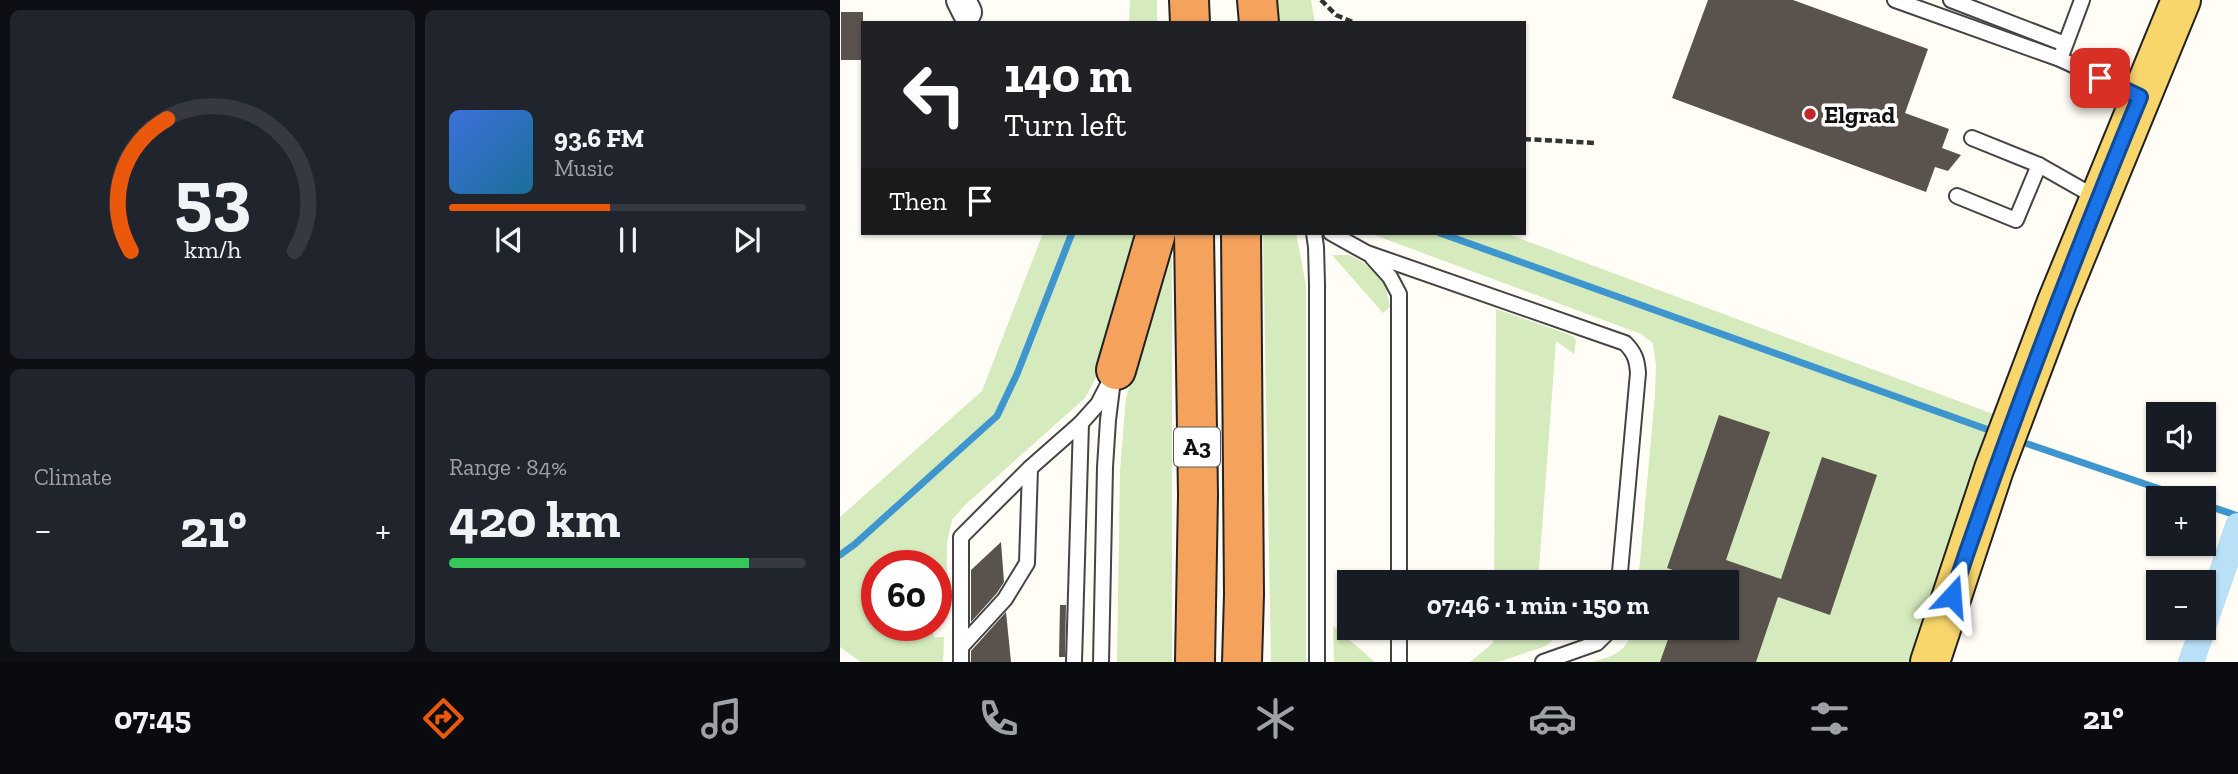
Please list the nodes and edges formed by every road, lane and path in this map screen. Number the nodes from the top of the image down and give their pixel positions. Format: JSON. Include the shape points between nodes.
{"nodes":[{"id":1,"x":1169,"y":0,"type":"edge"},
{"id":2,"x":1189,"y":0,"type":"edge"},
{"id":3,"x":1237,"y":0,"type":"edge"},
{"id":4,"x":1256,"y":0,"type":"edge"},
{"id":5,"x":1321,"y":0,"type":"edge"},
{"id":6,"x":1895,"y":0,"type":"edge"},
{"id":7,"x":1951,"y":0,"type":"edge"},
{"id":8,"x":2082,"y":0,"type":"edge"},
{"id":9,"x":2182,"y":0,"type":"edge"},
{"id":10,"x":1169,"y":21,"type":"edge"},
{"id":11,"x":1190,"y":21,"type":"edge"},
{"id":12,"x":1237,"y":21,"type":"edge"},
{"id":13,"x":1259,"y":21,"type":"edge"},
{"id":14,"x":1350,"y":21,"type":"edge"},
{"id":15,"x":2065,"y":44,"type":"junction"},
{"id":16,"x":2060,"y":59,"type":"junction"},
{"id":17,"x":2140,"y":97,"type":"junction"},
{"id":18,"x":1972,"y":138,"type":"dead end"},
{"id":19,"x":1526,"y":139,"type":"edge"},
{"id":20,"x":1595,"y":143,"type":"dead end"},
{"id":21,"x":2039,"y":165,"type":"junction"},
{"id":22,"x":1957,"y":196,"type":"dead end"},
{"id":23,"x":2098,"y":199,"type":"junction"},
{"id":24,"x":1155,"y":235,"type":"edge"},
{"id":25,"x":1194,"y":235,"type":"edge"},
{"id":26,"x":1241,"y":235,"type":"edge"},
{"id":27,"x":1314,"y":235,"type":"edge"},
{"id":28,"x":1335,"y":235,"type":"edge"},
{"id":29,"x":1367,"y":253,"type":"junction"},
{"id":30,"x":1116,"y":370,"type":"junction"},
{"id":31,"x":1081,"y":423,"type":"junction"},
{"id":32,"x":1030,"y":468,"type":"junction"},
{"id":33,"x":1399,"y":570,"type":"edge"},
{"id":34,"x":1620,"y":570,"type":"edge"},
{"id":35,"x":1399,"y":640,"type":"edge"},
{"id":36,"x":1600,"y":640,"type":"edge"},
{"id":37,"x":961,"y":654,"type":"edge"},
{"id":38,"x":1074,"y":662,"type":"edge"},
{"id":39,"x":1101,"y":662,"type":"edge"},
{"id":40,"x":1195,"y":662,"type":"edge"},
{"id":41,"x":1242,"y":662,"type":"edge"},
{"id":42,"x":1317,"y":662,"type":"edge"},
{"id":43,"x":1399,"y":662,"type":"edge"},
{"id":44,"x":1543,"y":662,"type":"edge"},
{"id":45,"x":1930,"y":662,"type":"edge"}],
"edges":[{"from":1,"to":10,"type":"highway"},
{"from":2,"to":11,"type":"highway"},
{"from":3,"to":12,"type":"highway"},
{"from":4,"to":13,"type":"highway"},
{"from":5,"to":14,"type":"path"},
{"from":6,"to":16,"type":"lane"},
{"from":7,"to":15,"type":"lane"},
{"from":8,"to":15,"type":"lane"},
{"from":9,"to":17,"type":"main road"},
{"from":15,"to":16,"type":"lane"},
{"from":16,"to":17,"type":"lane"},
{"from":17,"to":23,"type":"main road"},
{"from":18,"to":21,"type":"lane"},
{"from":19,"to":20,"type":"path"},
{"from":21,"to":22,"type":"lane","via":[[2016,220]]},
{"from":21,"to":23,"type":"lane"},
{"from":23,"to":45,"type":"main road","via":[[1994,469]]},
{"from":24,"to":30,"type":"highway"},
{"from":25,"to":40,"type":"highway","number":"A3"},
{"from":26,"to":41,"type":"highway","number":"A3"},
{"from":27,"to":42,"type":"lane"},
{"from":28,"to":29,"type":"lane"},
{"from":29,"to":33,"type":"lane","via":[[1381,264],[1399,294]]},
{"from":29,"to":34,"type":"lane","via":[[1625,343],[1632,350],[1638,373]]},
{"from":30,"to":31,"type":"lane","via":[[1098,404]]},
{"from":30,"to":39,"type":"lane","via":[[1105,467]]},
{"from":31,"to":32,"type":"lane"},
{"from":31,"to":38,"type":"lane"},
{"from":32,"to":37,"type":"lane","via":[[1027,563]]},
{"from":32,"to":37,"type":"lane","via":[[961,537]]},
{"from":35,"to":43,"type":"lane"},
{"from":36,"to":44,"type":"lane"}]}
